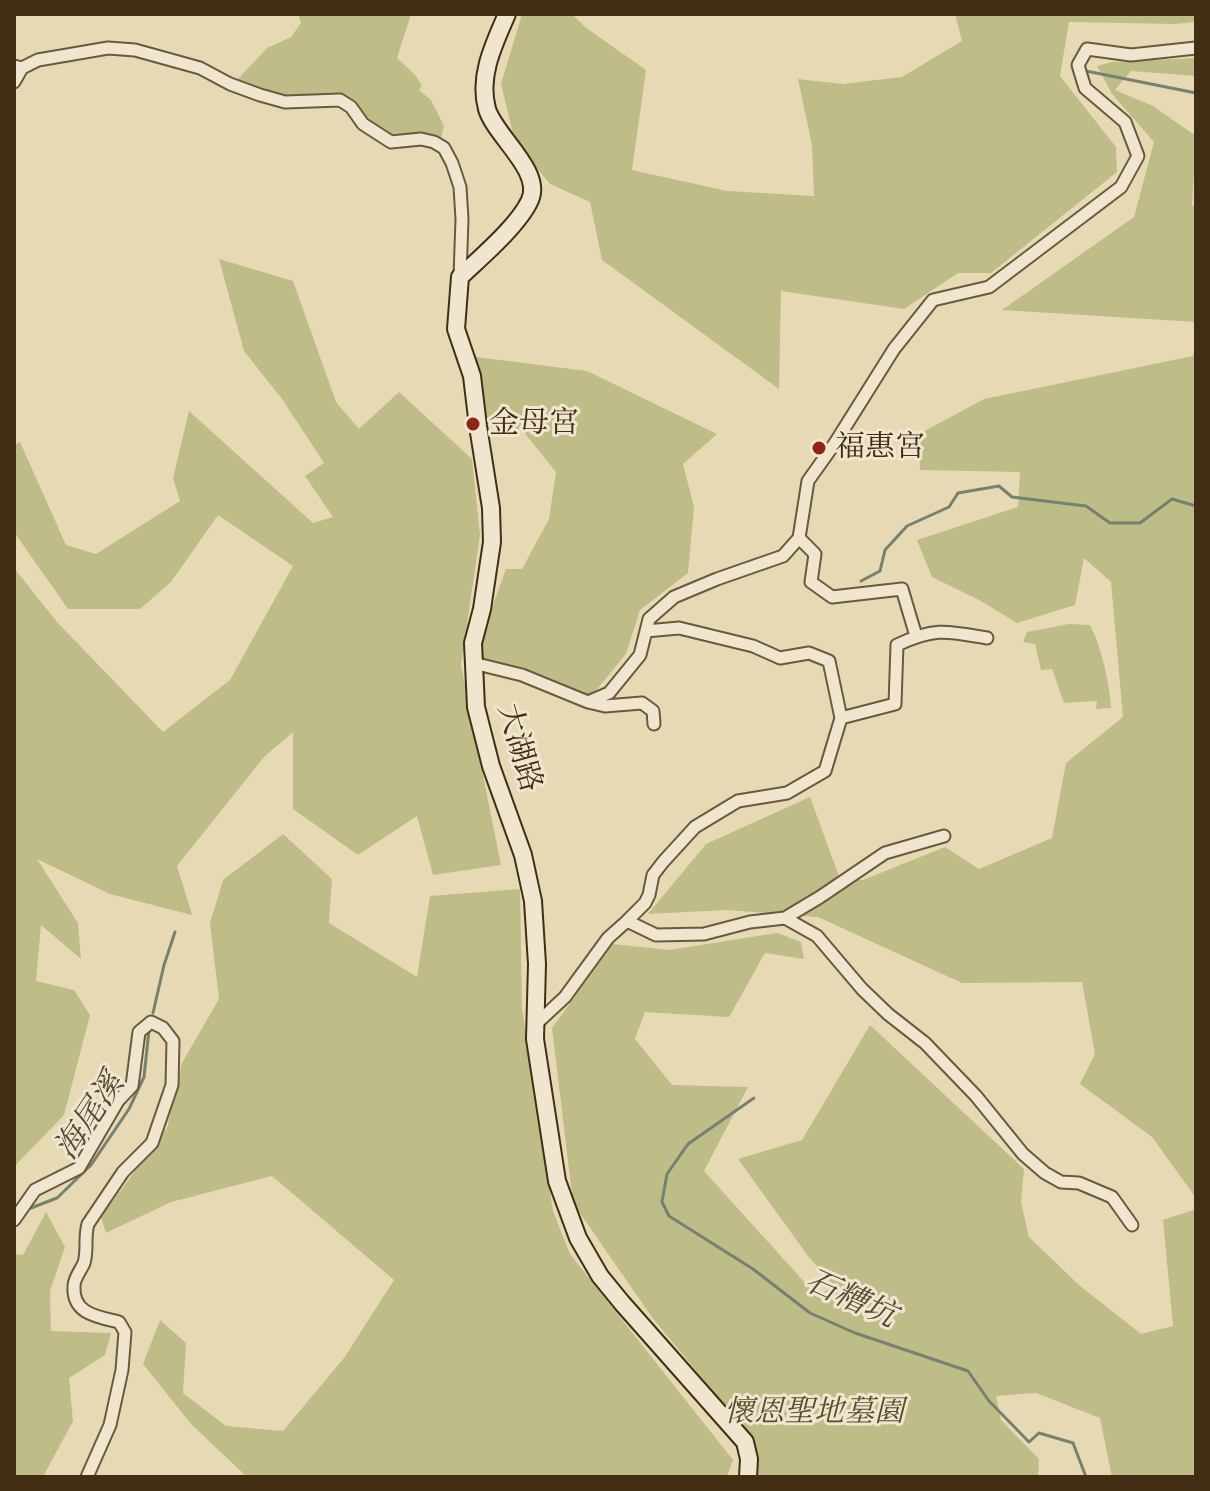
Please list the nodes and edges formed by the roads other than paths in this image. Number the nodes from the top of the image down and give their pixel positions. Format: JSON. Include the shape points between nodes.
{"nodes":[{"id":1,"x":507,"y":14,"type":"edge"},
{"id":2,"x":1196,"y":48,"type":"edge"},
{"id":3,"x":18,"y":67,"type":"edge"},
{"id":4,"x":14,"y":82,"type":"edge"},
{"id":5,"x":460,"y":277,"type":"junction"},
{"id":6,"x":799,"y":538,"type":"junction"},
{"id":7,"x":646,"y":631,"type":"junction"},
{"id":8,"x":916,"y":636,"type":"junction"},
{"id":9,"x":987,"y":638,"type":"dead end"},
{"id":10,"x":473,"y":663,"type":"junction"},
{"id":11,"x":588,"y":702,"type":"junction"},
{"id":12,"x":841,"y":718,"type":"junction"},
{"id":13,"x":654,"y":724,"type":"dead end"},
{"id":14,"x":944,"y":836,"type":"dead end"},
{"id":15,"x":785,"y":918,"type":"junction"},
{"id":16,"x":627,"y":921,"type":"junction"},
{"id":17,"x":536,"y":1024,"type":"junction"},
{"id":18,"x":14,"y":1220,"type":"edge"},
{"id":19,"x":1132,"y":1225,"type":"dead end"},
{"id":20,"x":87,"y":1477,"type":"edge"},
{"id":21,"x":748,"y":1477,"type":"edge"}],
"edges":[{"from":1,"to":5,"type":"street","via":[[487,62],[487,108],[522,161],[532,185],[531,199],[511,228]]},
{"from":2,"to":6,"type":"street","via":[[1131,55],[1087,49],[1078,65],[1085,88],[1125,122],[1138,156],[1121,187],[989,287],[933,300],[894,349],[808,481]]},
{"from":3,"to":4,"type":"street"},
{"from":3,"to":5,"type":"street","via":[[108,48],[135,50],[200,68],[285,102],[340,100],[391,142],[434,142],[444,148],[460,187]]},
{"from":5,"to":10,"type":"street","name":"大湖路","via":[[456,329],[472,376],[491,508],[492,542]]},
{"from":6,"to":7,"type":"street","via":[[783,556],[674,597],[649,619]]},
{"from":6,"to":8,"type":"street","via":[[815,554],[811,582],[832,597],[902,589]]},
{"from":7,"to":11,"type":"street","via":[[640,655],[609,693]]},
{"from":7,"to":12,"type":"street","via":[[679,628],[780,658],[809,653],[829,661]]},
{"from":8,"to":9,"type":"street","via":[[944,630]]},
{"from":8,"to":12,"type":"street","via":[[897,645],[895,704]]},
{"from":10,"to":11,"type":"street","via":[[522,675]]},
{"from":10,"to":17,"type":"street","name":"大湖路","via":[[483,737],[533,901]]},
{"from":11,"to":13,"type":"street","via":[[642,703],[653,711]]},
{"from":12,"to":16,"type":"street","via":[[825,771],[787,793],[738,801],[695,827],[653,875],[645,903]]},
{"from":14,"to":15,"type":"street","via":[[885,853]]},
{"from":15,"to":16,"type":"street","via":[[704,934],[668,935]]},
{"from":15,"to":19,"type":"street","via":[[817,936],[862,989],[966,1085],[1034,1164],[1061,1182],[1079,1183],[1112,1197]]},
{"from":16,"to":17,"type":"street"},
{"from":17,"to":21,"type":"street","name":"大湖路","via":[[557,1181],[578,1238],[622,1303],[745,1442]]},
{"from":18,"to":20,"type":"street","via":[[35,1190],[79,1168],[132,1086],[139,1032],[151,1022],[163,1028],[173,1041],[172,1085],[152,1143],[123,1172],[88,1224],[85,1259],[74,1284],[82,1310],[119,1322],[125,1332],[110,1425]]}]}
